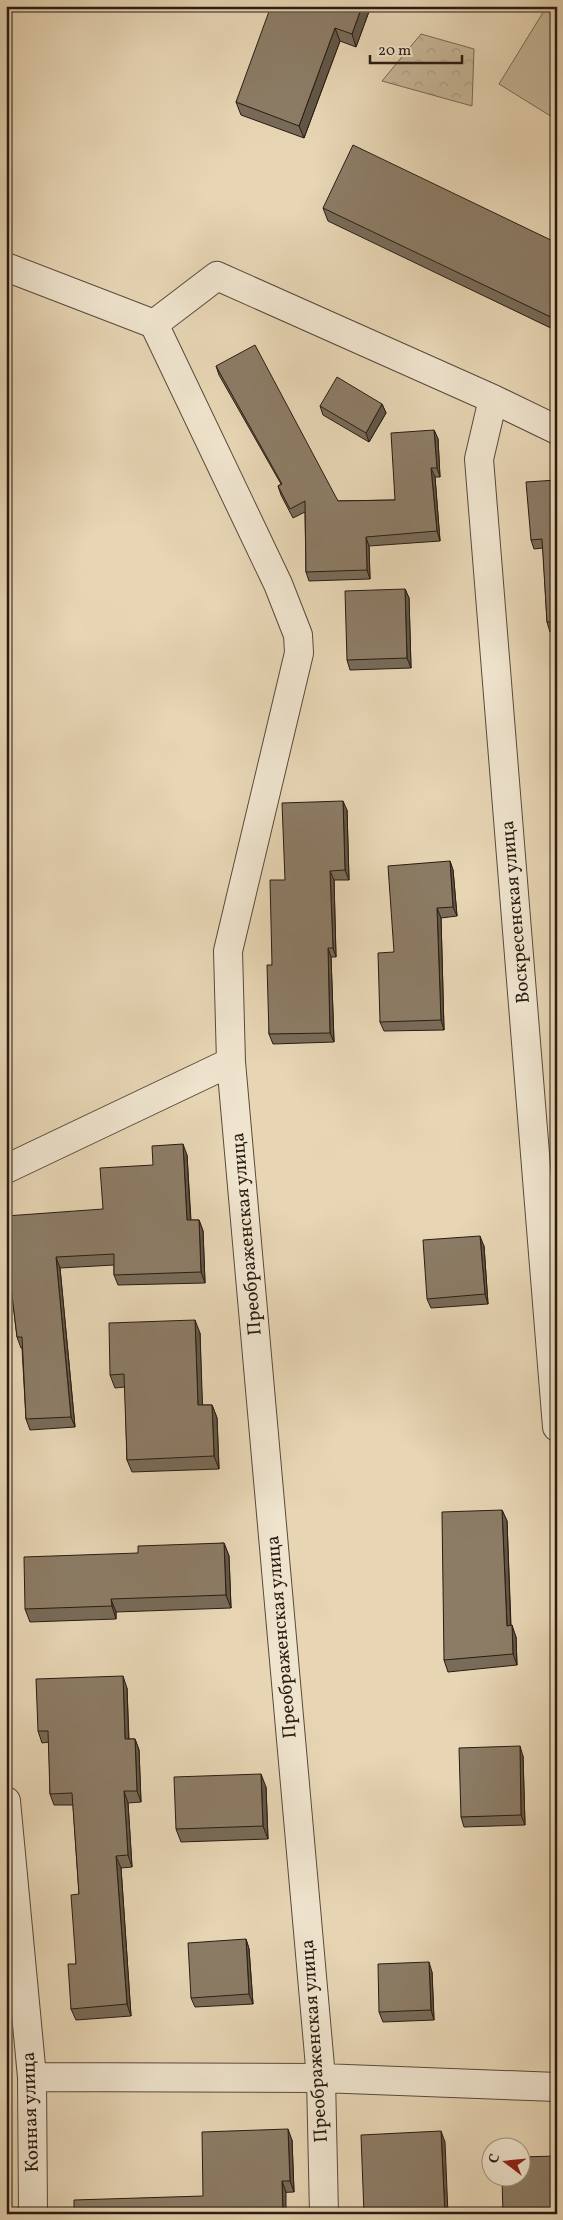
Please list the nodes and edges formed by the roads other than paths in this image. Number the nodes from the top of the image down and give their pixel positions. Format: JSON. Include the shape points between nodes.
{"nodes":[{"id":1,"x":6,"y":267,"type":"edge"},
{"id":2,"x":154,"y":324,"type":"junction"},
{"id":3,"x":494,"y":399,"type":"junction"},
{"id":4,"x":557,"y":430,"type":"edge"},
{"id":5,"x":231,"y":1062,"type":"junction"},
{"id":6,"x":6,"y":1169,"type":"edge"},
{"id":7,"x":557,"y":1427,"type":"edge"},
{"id":8,"x":6,"y":1801,"type":"edge"},
{"id":9,"x":10,"y":1877,"type":"edge"},
{"id":10,"x":32,"y":2077,"type":"junction"},
{"id":11,"x":321,"y":2078,"type":"junction"},
{"id":12,"x":557,"y":2087,"type":"edge"},
{"id":13,"x":34,"y":2214,"type":"edge"},
{"id":14,"x":324,"y":2214,"type":"edge"}],
"edges":[{"from":1,"to":2,"type":"street"},
{"from":2,"to":3,"type":"street","via":[[217,276]]},
{"from":2,"to":5,"type":"street","name":"Преображенская улица","via":[[278,584],[298,634],[299,653],[228,951]]},
{"from":3,"to":4,"type":"street"},
{"from":3,"to":7,"type":"street","name":"Воскресенская улица","via":[[479,459]]},
{"from":5,"to":6,"type":"street"},
{"from":5,"to":11,"type":"street","name":"Преображенская улица"},
{"from":8,"to":9,"type":"street","name":"Конная улица"},
{"from":9,"to":10,"type":"street","name":"Конная улица"},
{"from":10,"to":11,"type":"street"},
{"from":10,"to":13,"type":"street","name":"Конная улица"},
{"from":11,"to":12,"type":"street"},
{"from":11,"to":14,"type":"street","name":"Преображенская улица"}]}
